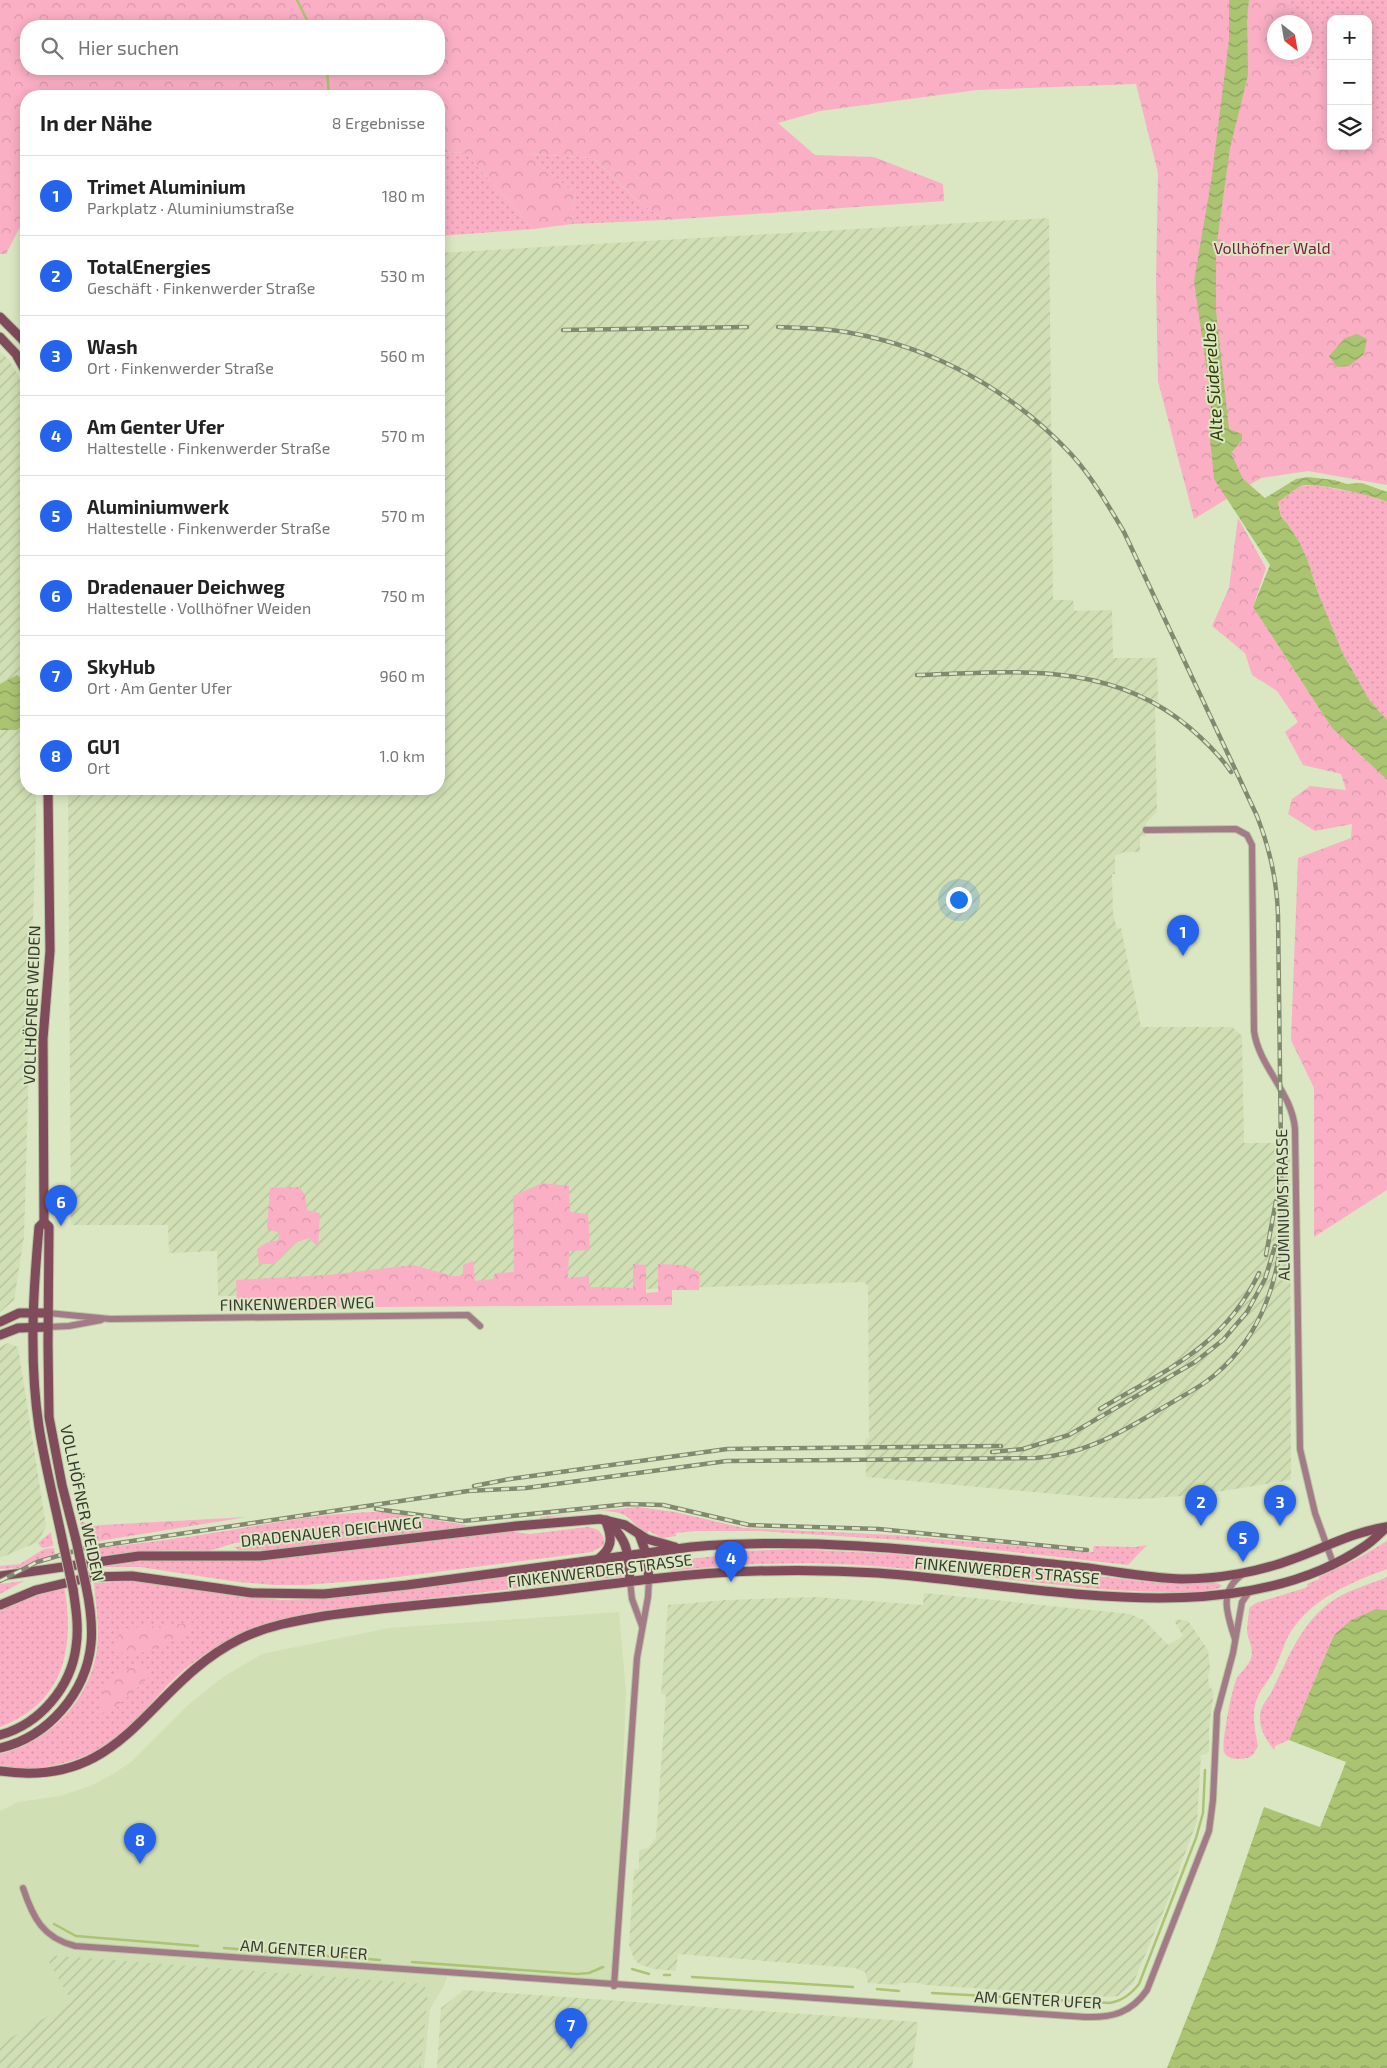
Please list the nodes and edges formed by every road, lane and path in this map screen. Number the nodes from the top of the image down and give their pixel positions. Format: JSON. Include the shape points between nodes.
{"nodes":[{"id":1,"x":0,"y":317,"type":"edge"},
{"id":2,"x":0,"y":337,"type":"edge"},
{"id":3,"x":20,"y":337,"type":"edge"},
{"id":4,"x":20,"y":361,"type":"edge"},
{"id":5,"x":48,"y":795,"type":"edge"},
{"id":6,"x":1146,"y":830,"type":"dead end"},
{"id":7,"x":44,"y":1222,"type":"junction"},
{"id":8,"x":32,"y":1312,"type":"junction"},
{"id":9,"x":48,"y":1313,"type":"junction"},
{"id":10,"x":110,"y":1319,"type":"junction"},
{"id":11,"x":0,"y":1322,"type":"edge"},
{"id":12,"x":480,"y":1326,"type":"dead end"},
{"id":13,"x":34,"y":1327,"type":"junction"},
{"id":14,"x":48,"y":1327,"type":"junction"},
{"id":15,"x":0,"y":1335,"type":"edge"},
{"id":16,"x":606,"y":1520,"type":"junction"},
{"id":17,"x":1386,"y":1527,"type":"edge"},
{"id":18,"x":639,"y":1534,"type":"junction"},
{"id":19,"x":1326,"y":1546,"type":"junction"},
{"id":20,"x":682,"y":1549,"type":"junction"},
{"id":21,"x":646,"y":1553,"type":"junction"},
{"id":22,"x":628,"y":1556,"type":"junction"},
{"id":23,"x":597,"y":1560,"type":"junction"},
{"id":24,"x":1334,"y":1563,"type":"junction"},
{"id":25,"x":1246,"y":1572,"type":"junction"},
{"id":26,"x":0,"y":1576,"type":"edge"},
{"id":27,"x":649,"y":1579,"type":"junction"},
{"id":28,"x":630,"y":1582,"type":"junction"},
{"id":29,"x":1248,"y":1592,"type":"junction"},
{"id":30,"x":1226,"y":1595,"type":"junction"},
{"id":31,"x":0,"y":1605,"type":"edge"},
{"id":32,"x":642,"y":1626,"type":"junction"},
{"id":33,"x":1235,"y":1640,"type":"junction"},
{"id":34,"x":0,"y":1735,"type":"edge"},
{"id":35,"x":0,"y":1748,"type":"edge"},
{"id":36,"x":0,"y":1771,"type":"edge"},
{"id":37,"x":23,"y":1888,"type":"dead end"},
{"id":38,"x":614,"y":1986,"type":"junction"}],
"edges":[{"from":1,"to":3,"type":"main road"},
{"from":2,"to":4,"type":"main road"},
{"from":5,"to":7,"type":"main road","name":"VOLLHÖFNER WEIDEN","via":[[50,951],[43,1039]]},
{"from":6,"to":19,"type":"street","name":"ALUMINIUMSTRASSE","via":[[1232,829],[1244,833],[1252,845],[1254,1031],[1256,1046],[1294,1119],[1300,1449]]},
{"from":7,"to":8,"type":"main road","name":"VOLLHÖFNER WEIDEN","via":[[39,1227]]},
{"from":7,"to":9,"type":"main road","name":"VOLLHÖFNER WEIDEN","via":[[48,1227]]},
{"from":8,"to":9,"type":"main road"},
{"from":8,"to":11,"type":"main road","via":[[18,1313]]},
{"from":8,"to":13,"type":"main road","name":"VOLLHÖFNER WEIDEN"},
{"from":9,"to":10,"type":"street","name":"FINKENWERDER WEG"},
{"from":9,"to":14,"type":"main road","name":"VOLLHÖFNER WEIDEN"},
{"from":10,"to":12,"type":"street","name":"FINKENWERDER WEG","via":[[468,1316]]},
{"from":10,"to":14,"type":"street","name":"FINKENWERDER WEG"},
{"from":13,"to":14,"type":"main road"},
{"from":13,"to":15,"type":"main road","via":[[18,1328]]},
{"from":13,"to":34,"type":"main road","name":"VOLLHÖFNER WEIDEN","bridge":true,"via":[[39,1427],[73,1589],[76,1645],[71,1670],[51,1702],[36,1717]]},
{"from":14,"to":35,"type":"main road","name":"VOLLHÖFNER WEIDEN","bridge":true,"via":[[49,1417],[86,1586],[92,1623],[91,1643],[86,1666],[69,1701],[43,1728]]},
{"from":16,"to":18,"type":"main road","name":"DRADENAUER DEICHWEG","via":[[625,1525]]},
{"from":16,"to":22,"type":"main road","via":[[622,1536]]},
{"from":16,"to":23,"type":"main road","via":[[612,1539],[605,1554]]},
{"from":16,"to":26,"type":"main road","name":"DRADENAUER DEICHWEG","via":[[516,1526],[260,1556],[139,1556]]},
{"from":17,"to":19,"type":"main road","name":"FINKENWERDER STRASSE","via":[[1364,1531]]},
{"from":17,"to":24,"type":"main road","name":"FINKENWERDER STRASSE","via":[[1369,1544]]},
{"from":18,"to":20,"type":"main road","name":"DRADENAUER DEICHWEG"},
{"from":18,"to":21,"type":"main road"},
{"from":19,"to":24,"type":"street","name":"ALUMINIUMSTRASSE"},
{"from":19,"to":25,"type":"main road","name":"FINKENWERDER STRASSE","via":[[1292,1560]]},
{"from":20,"to":21,"type":"main road","name":"FINKENWERDER STRASSE"},
{"from":20,"to":25,"type":"main road","name":"FINKENWERDER STRASSE","via":[[734,1544],[813,1544],[898,1548],[1182,1579]]},
{"from":21,"to":22,"type":"main road","name":"FINKENWERDER STRASSE"},
{"from":21,"to":27,"type":"main road"},
{"from":22,"to":23,"type":"main road","name":"FINKENWERDER STRASSE"},
{"from":22,"to":28,"type":"main road"},
{"from":23,"to":31,"type":"main road","name":"FINKENWERDER STRASSE","via":[[324,1594],[252,1593],[132,1576],[90,1577],[36,1590]]},
{"from":24,"to":29,"type":"main road","name":"FINKENWERDER STRASSE","via":[[1295,1580]]},
{"from":25,"to":30,"type":"street","via":[[1233,1583]]},
{"from":27,"to":28,"type":"main road","name":"FINKENWERDER STRASSE"},
{"from":27,"to":30,"type":"main road","name":"FINKENWERDER STRASSE","via":[[730,1571],[822,1570],[1147,1597]]},
{"from":27,"to":32,"type":"street"},
{"from":28,"to":32,"type":"street","via":[[632,1599]]},
{"from":28,"to":36,"type":"main road","name":"FINKENWERDER STRASSE","via":[[358,1611],[278,1625],[240,1640],[204,1661],[130,1733],[104,1753],[75,1766],[44,1773]]},
{"from":29,"to":30,"type":"main road","name":"FINKENWERDER STRASSE"},
{"from":29,"to":33,"type":"street","name":"AM GENTER UFER","via":[[1242,1602]]},
{"from":30,"to":33,"type":"street","name":"AM GENTER UFER"},
{"from":32,"to":38,"type":"street","via":[[637,1658]]},
{"from":33,"to":38,"type":"street","name":"AM GENTER UFER","via":[[1217,1712],[1214,1800],[1209,1831],[1147,1990],[1123,2013],[1101,2018]]},
{"from":37,"to":38,"type":"street","name":"AM GENTER UFER","via":[[41,1927],[60,1942],[75,1946]]}]}
